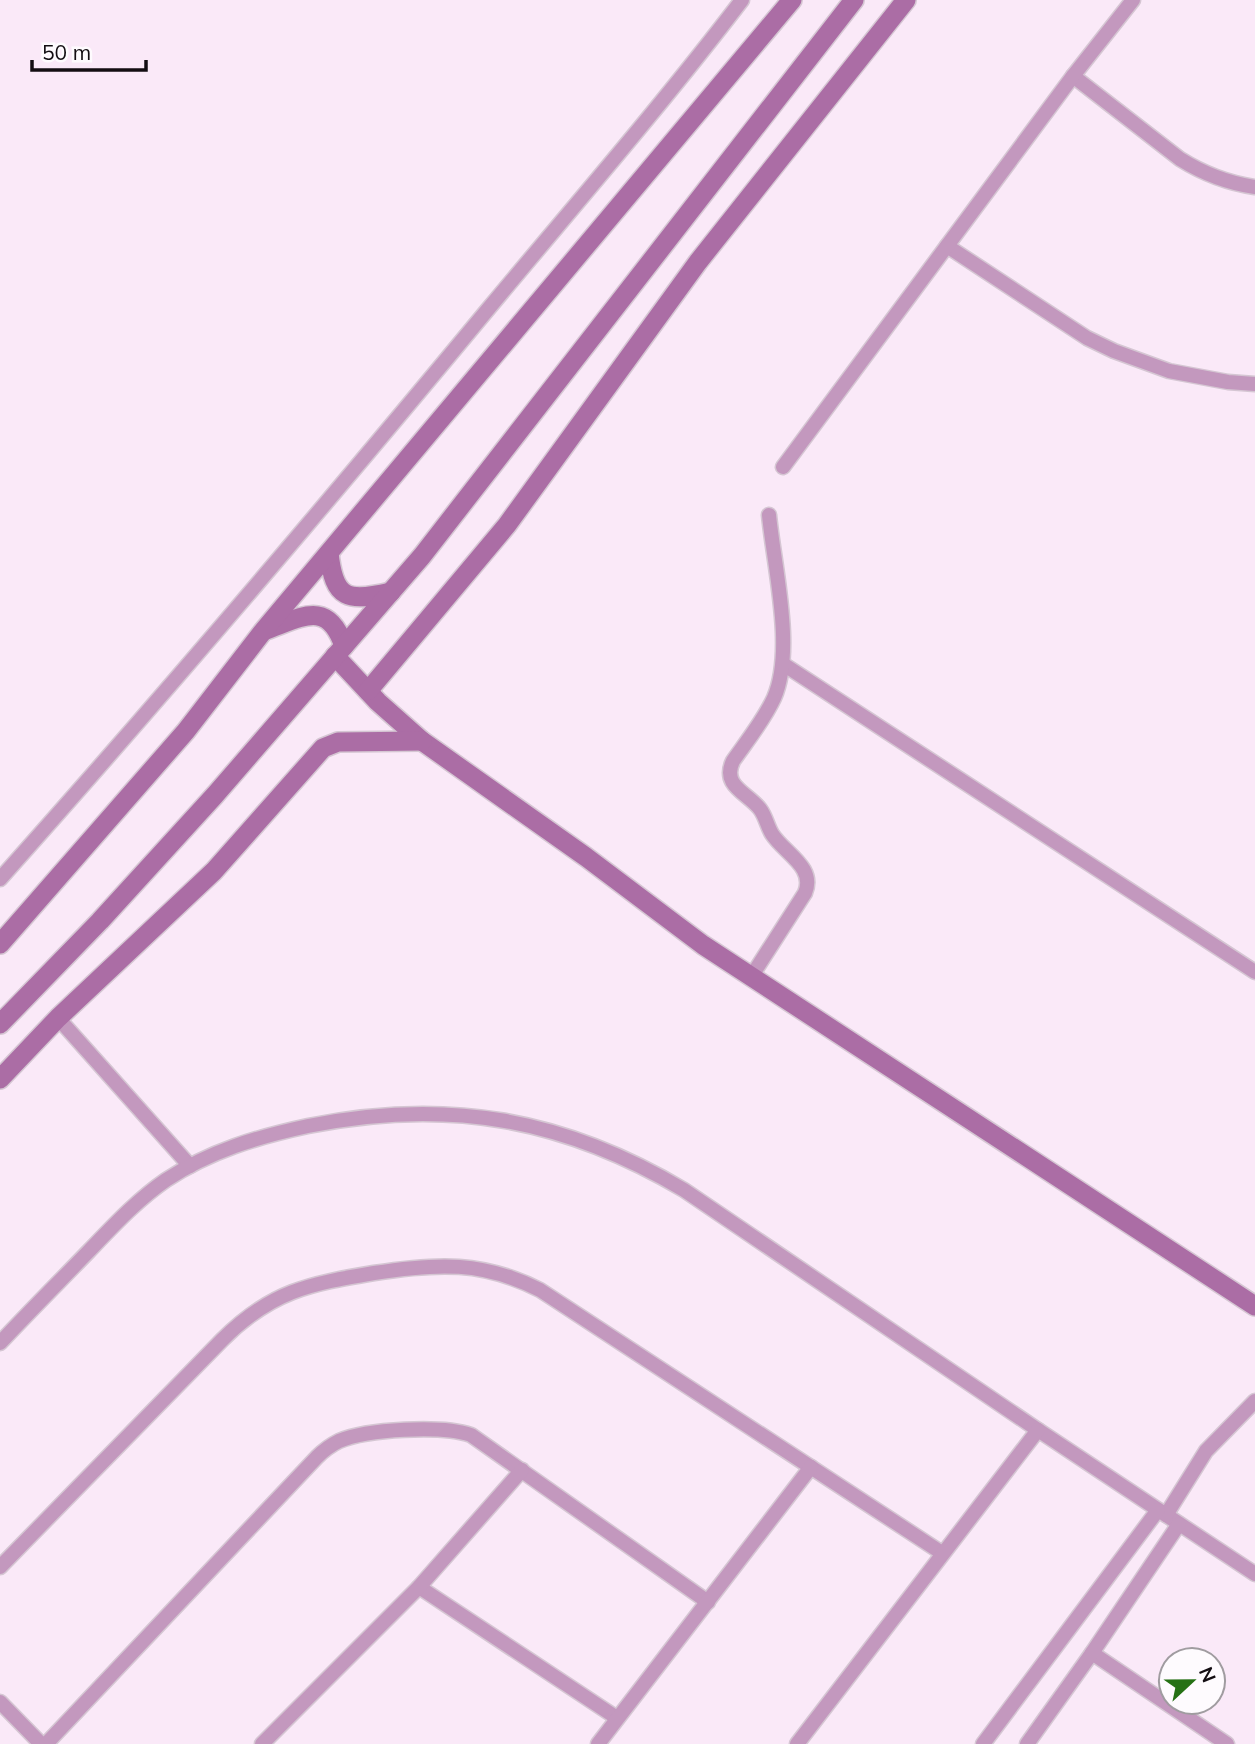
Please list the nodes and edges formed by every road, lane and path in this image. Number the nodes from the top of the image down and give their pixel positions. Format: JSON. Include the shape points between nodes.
{"nodes":[{"id":1,"x":742,"y":0,"type":"edge"},
{"id":2,"x":792,"y":0,"type":"edge"},
{"id":3,"x":854,"y":0,"type":"edge"},
{"id":4,"x":906,"y":0,"type":"edge"},
{"id":5,"x":1133,"y":0,"type":"edge"},
{"id":6,"x":1073,"y":76,"type":"junction"},
{"id":7,"x":1255,"y":187,"type":"edge"},
{"id":8,"x":947,"y":246,"type":"junction"},
{"id":9,"x":1255,"y":384,"type":"edge"},
{"id":10,"x":783,"y":467,"type":"dead end"},
{"id":11,"x":769,"y":515,"type":"dead end"},
{"id":12,"x":329,"y":553,"type":"junction"},
{"id":13,"x":391,"y":592,"type":"junction"},
{"id":14,"x":264,"y":630,"type":"junction"},
{"id":15,"x":340,"y":651,"type":"junction"},
{"id":16,"x":783,"y":664,"type":"junction"},
{"id":17,"x":368,"y":691,"type":"junction"},
{"id":18,"x":422,"y":741,"type":"junction"},
{"id":19,"x":0,"y":879,"type":"edge"},
{"id":20,"x":0,"y":944,"type":"edge"},
{"id":21,"x":1255,"y":972,"type":"edge"},
{"id":22,"x":751,"y":977,"type":"junction"},
{"id":23,"x":58,"y":1018,"type":"junction"},
{"id":24,"x":0,"y":1024,"type":"edge"},
{"id":25,"x":0,"y":1079,"type":"edge"},
{"id":26,"x":190,"y":1166,"type":"junction"},
{"id":27,"x":1255,"y":1306,"type":"edge"},
{"id":28,"x":0,"y":1343,"type":"edge"},
{"id":29,"x":1255,"y":1401,"type":"edge"},
{"id":30,"x":1038,"y":1430,"type":"junction"},
{"id":31,"x":811,"y":1467,"type":"junction"},
{"id":32,"x":522,"y":1470,"type":"junction"},
{"id":33,"x":1162,"y":1513,"type":"junction"},
{"id":34,"x":1179,"y":1524,"type":"junction"},
{"id":35,"x":942,"y":1553,"type":"junction"},
{"id":36,"x":0,"y":1567,"type":"edge"},
{"id":37,"x":1255,"y":1574,"type":"edge"},
{"id":38,"x":419,"y":1587,"type":"junction"},
{"id":39,"x":708,"y":1602,"type":"junction"},
{"id":40,"x":1092,"y":1653,"type":"junction"},
{"id":41,"x":0,"y":1702,"type":"edge"},
{"id":42,"x":617,"y":1718,"type":"junction"},
{"id":43,"x":44,"y":1744,"type":"edge"},
{"id":44,"x":262,"y":1744,"type":"edge"},
{"id":45,"x":598,"y":1744,"type":"edge"},
{"id":46,"x":797,"y":1744,"type":"edge"},
{"id":47,"x":983,"y":1744,"type":"edge"},
{"id":48,"x":1027,"y":1744,"type":"edge"},
{"id":49,"x":1227,"y":1744,"type":"edge"}],
"edges":[{"from":1,"to":19,"type":"street","via":[[402,414],[158,702]]},
{"from":2,"to":12,"type":"main road"},
{"from":3,"to":13,"type":"main road"},
{"from":4,"to":17,"type":"main road","via":[[698,262],[500,534]]},
{"from":5,"to":6,"type":"street"},
{"from":6,"to":7,"type":"street","via":[[1198,170]]},
{"from":6,"to":8,"type":"street"},
{"from":8,"to":9,"type":"street","via":[[1114,351],[1198,378]]},
{"from":8,"to":10,"type":"street"},
{"from":11,"to":16,"type":"street"},
{"from":12,"to":13,"type":"main road","via":[[332,577],[344,593],[364,598]]},
{"from":12,"to":14,"type":"main road"},
{"from":13,"to":15,"type":"main road"},
{"from":14,"to":15,"type":"main road","via":[[318,615],[333,623]]},
{"from":14,"to":20,"type":"main road","via":[[186,731]]},
{"from":15,"to":17,"type":"main road"},
{"from":15,"to":24,"type":"main road","via":[[175,840]]},
{"from":16,"to":21,"type":"street"},
{"from":16,"to":22,"type":"street","via":[[775,696],[733,761],[730,778],[762,812],[771,833],[804,869],[808,881],[805,893]]},
{"from":17,"to":18,"type":"main road"},
{"from":18,"to":22,"type":"main road"},
{"from":18,"to":23,"type":"main road","via":[[338,742],[323,748],[214,871]]},
{"from":22,"to":27,"type":"main road"},
{"from":23,"to":25,"type":"main road"},
{"from":23,"to":26,"type":"street"},
{"from":26,"to":28,"type":"street","via":[[128,1210]]},
{"from":26,"to":30,"type":"street","via":[[256,1138],[327,1122],[400,1113],[499,1119],[564,1134],[626,1158],[684,1189]]},
{"from":29,"to":33,"type":"street","via":[[1206,1451]]},
{"from":30,"to":33,"type":"street"},
{"from":30,"to":35,"type":"street"},
{"from":31,"to":35,"type":"street"},
{"from":31,"to":36,"type":"street","via":[[523,1282],[469,1267],[412,1267],[319,1282],[250,1314]]},
{"from":31,"to":39,"type":"street"},
{"from":32,"to":38,"type":"street"},
{"from":32,"to":39,"type":"street"},
{"from":32,"to":43,"type":"street","via":[[481,1440],[449,1429],[362,1435],[331,1446]]},
{"from":33,"to":34,"type":"street"},
{"from":33,"to":47,"type":"street"},
{"from":34,"to":37,"type":"street"},
{"from":34,"to":40,"type":"street"},
{"from":35,"to":46,"type":"street"},
{"from":38,"to":42,"type":"street"},
{"from":38,"to":44,"type":"street"},
{"from":39,"to":42,"type":"street"},
{"from":40,"to":48,"type":"street"},
{"from":40,"to":49,"type":"street"},
{"from":41,"to":43,"type":"street"},
{"from":42,"to":45,"type":"street"}]}
